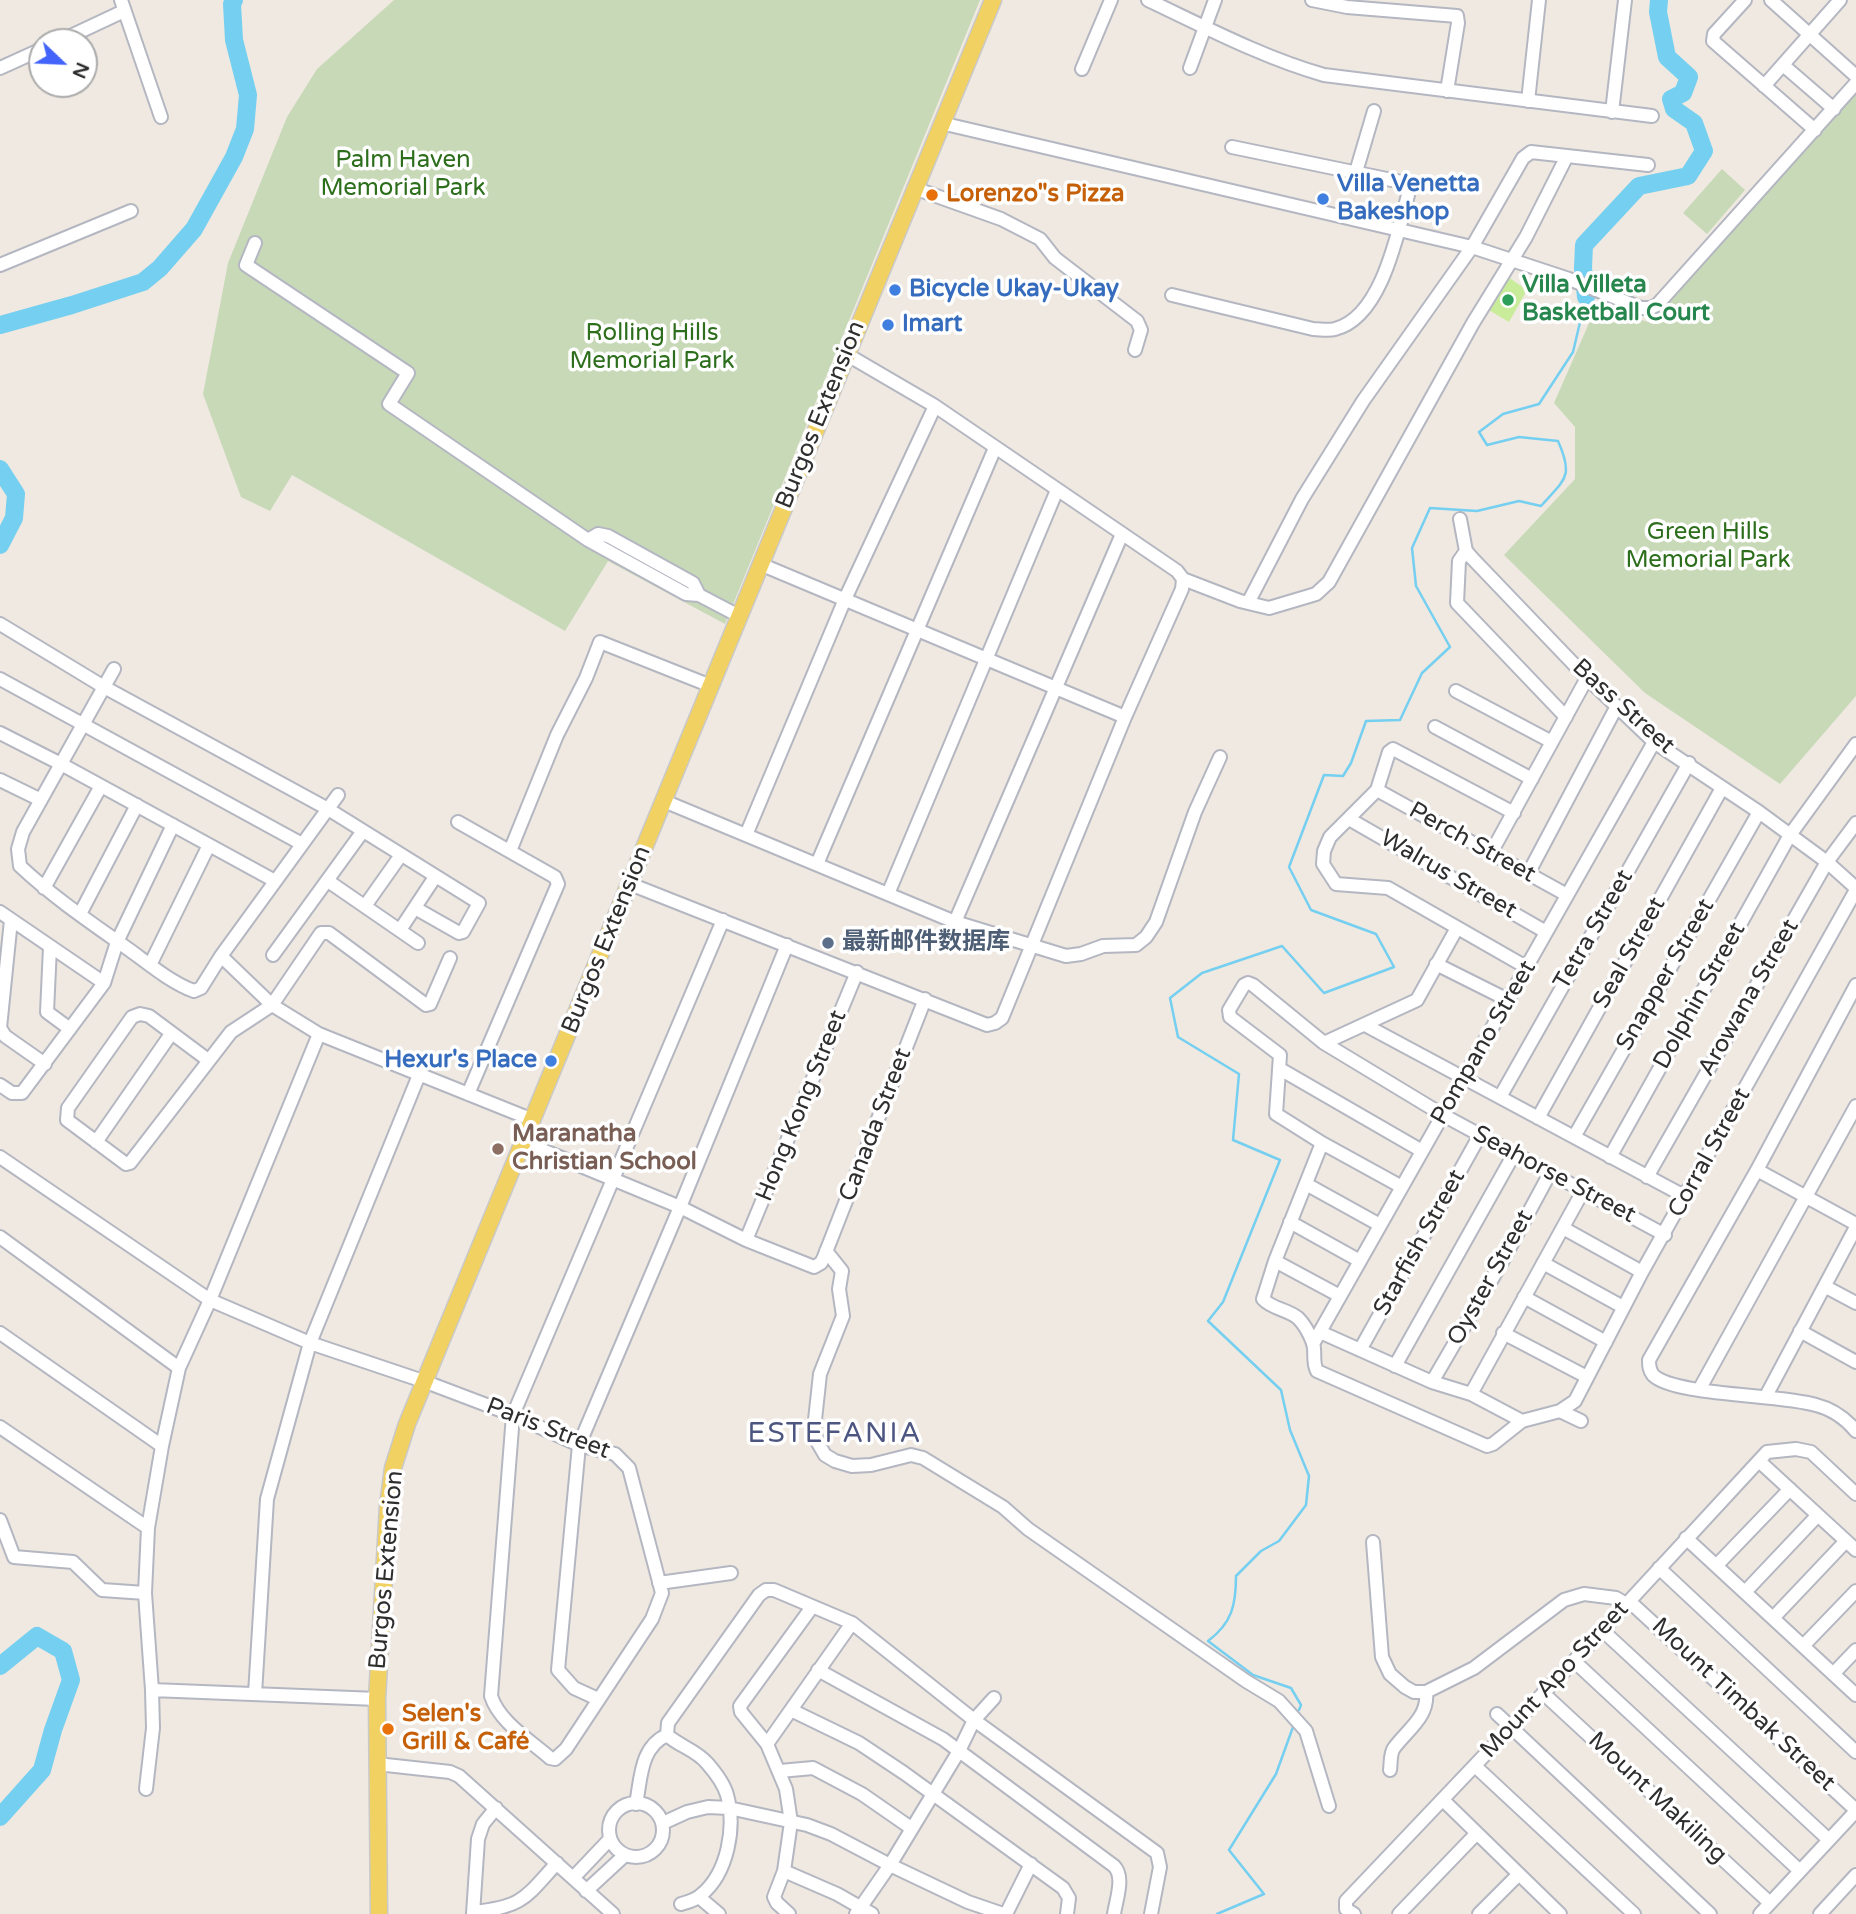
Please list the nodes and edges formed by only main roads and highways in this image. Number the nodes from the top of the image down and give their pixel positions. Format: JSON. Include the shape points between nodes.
{"nodes":[{"id":1,"x":993,"y":0,"type":"edge"},
{"id":2,"x":379,"y":1914,"type":"edge"}],
"edges":[{"from":1,"to":2,"type":"main road","name":"Burgos Extension","via":[[407,1424],[393,1468],[388,1506],[377,1699]]}]}
